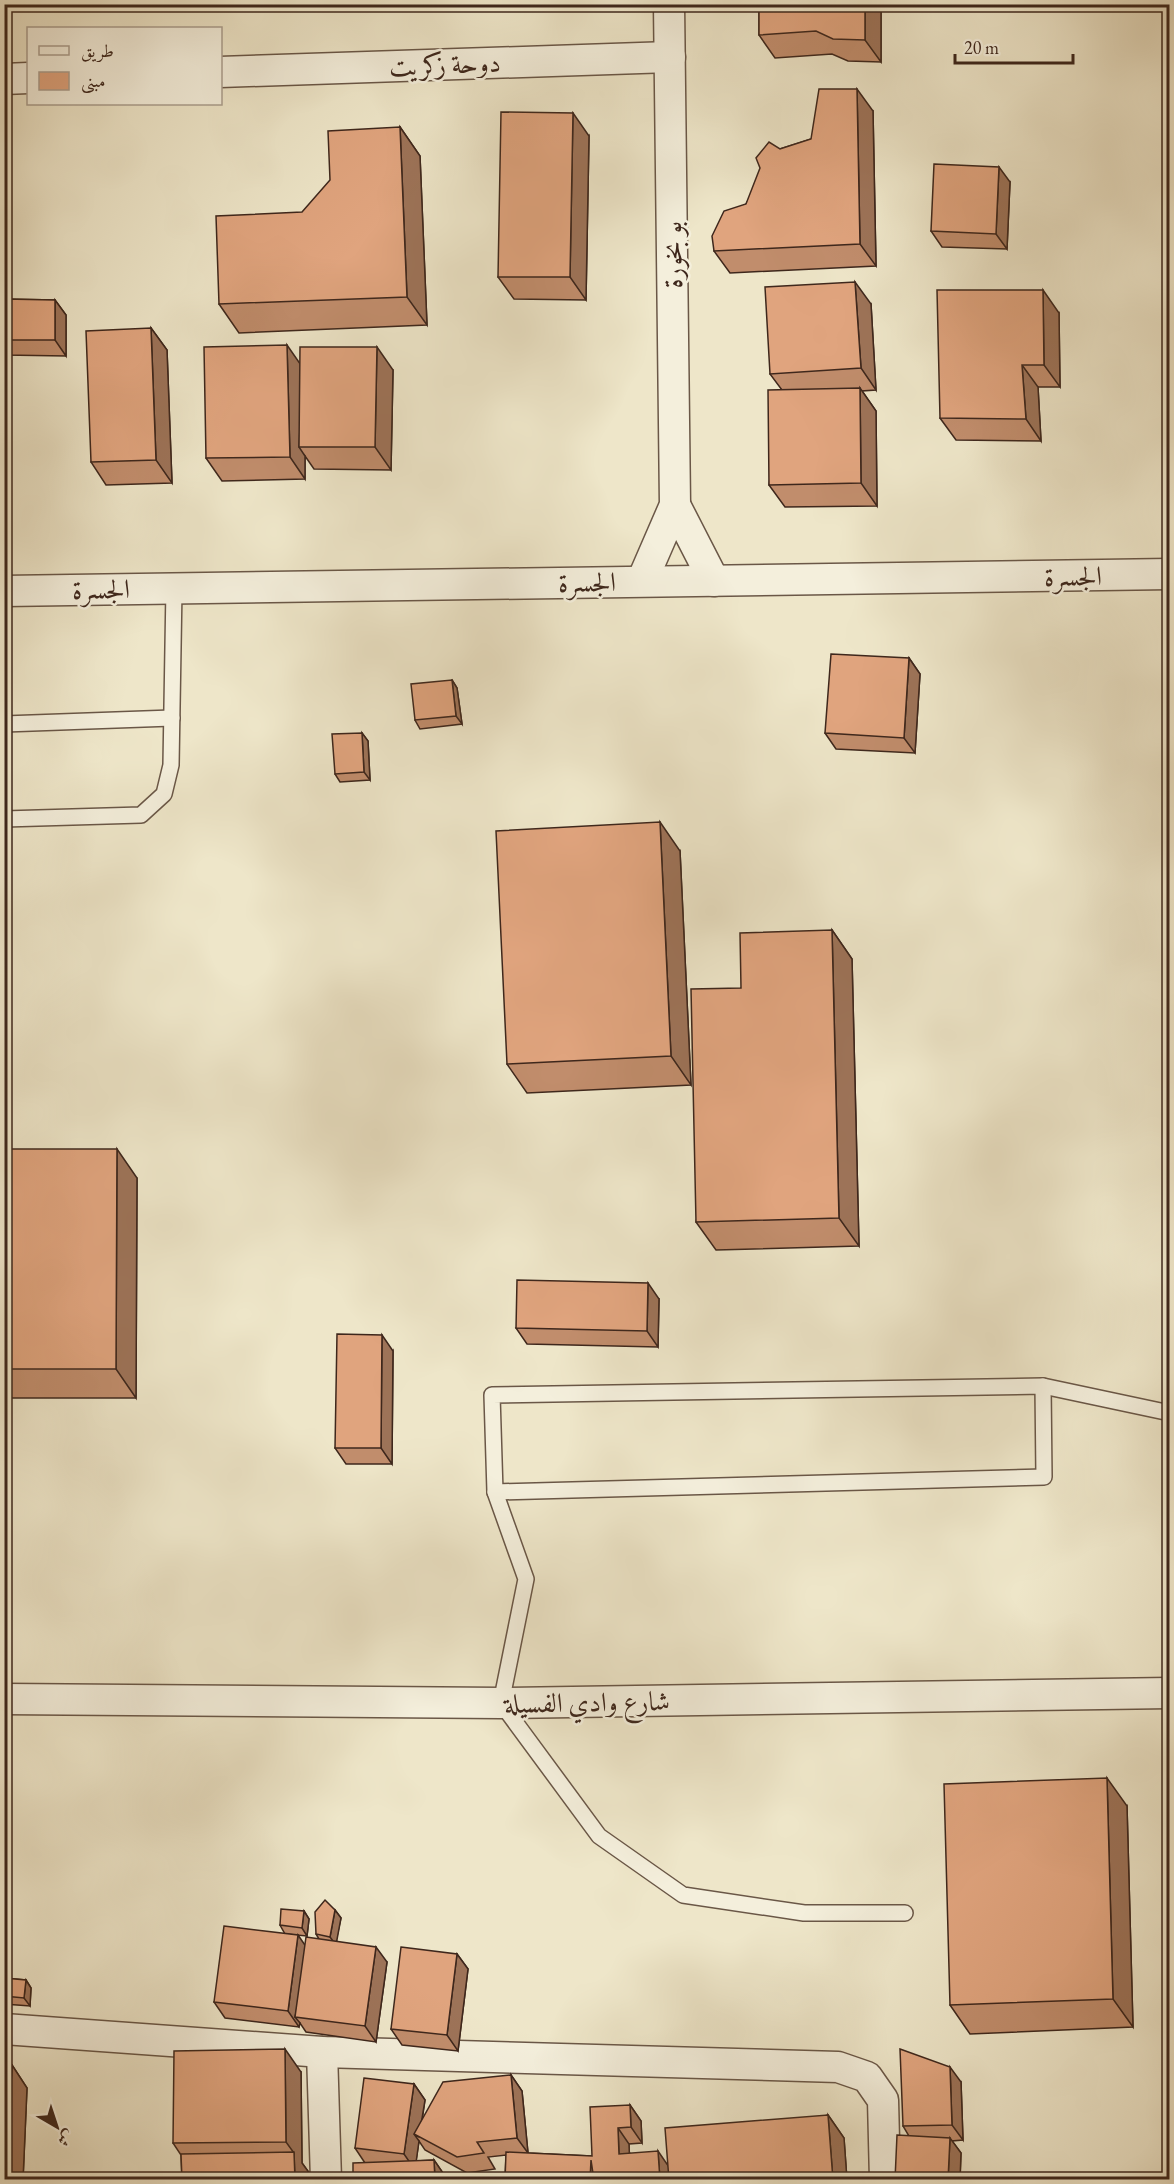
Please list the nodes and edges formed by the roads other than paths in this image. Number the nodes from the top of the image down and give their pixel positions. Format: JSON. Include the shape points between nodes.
{"nodes":[{"id":1,"x":669,"y":4,"type":"edge"},
{"id":2,"x":670,"y":57,"type":"junction"},
{"id":3,"x":222,"y":72,"type":"edge"},
{"id":4,"x":27,"y":78,"type":"edge"},
{"id":5,"x":4,"y":79,"type":"edge"},
{"id":6,"x":675,"y":505,"type":"junction"},
{"id":7,"x":1170,"y":574,"type":"edge"},
{"id":8,"x":642,"y":581,"type":"junction"},
{"id":9,"x":714,"y":581,"type":"junction"},
{"id":10,"x":7,"y":588,"type":"edge"},
{"id":11,"x":174,"y":588,"type":"junction"},
{"id":12,"x":172,"y":717,"type":"junction"},
{"id":13,"x":4,"y":724,"type":"edge"},
{"id":14,"x":4,"y":819,"type":"edge"},
{"id":15,"x":1042,"y":1386,"type":"junction"},
{"id":16,"x":1170,"y":1413,"type":"edge"},
{"id":17,"x":495,"y":1492,"type":"junction"},
{"id":18,"x":1170,"y":1693,"type":"edge"},
{"id":19,"x":4,"y":1699,"type":"edge"},
{"id":20,"x":501,"y":1703,"type":"junction"},
{"id":21,"x":904,"y":1913,"type":"dead end"},
{"id":22,"x":4,"y":2029,"type":"edge"},
{"id":23,"x":322,"y":2052,"type":"junction"},
{"id":24,"x":326,"y":2180,"type":"edge"},
{"id":25,"x":885,"y":2180,"type":"edge"}],
"edges":[{"from":1,"to":2,"type":"street","name":"بو بخورة"},
{"from":2,"to":3,"type":"street","name":"دوحة زكريت"},
{"from":2,"to":6,"type":"street","name":"بو بخورة"},
{"from":4,"to":5,"type":"street"},
{"from":6,"to":8,"type":"street","name":"بو بخورة"},
{"from":6,"to":9,"type":"street","name":"بو بخورة"},
{"from":7,"to":9,"type":"street","name":"الجسرة"},
{"from":8,"to":9,"type":"street","name":"الجسرة"},
{"from":8,"to":11,"type":"street","name":"الجسرة"},
{"from":10,"to":11,"type":"street","name":"الجسرة"},
{"from":11,"to":12,"type":"lane"},
{"from":12,"to":13,"type":"lane"},
{"from":12,"to":14,"type":"lane","via":[[171,765],[164,794],[141,815]]},
{"from":15,"to":16,"type":"lane"},
{"from":15,"to":17,"type":"lane","via":[[1044,1477]]},
{"from":15,"to":17,"type":"lane","via":[[492,1395]]},
{"from":17,"to":20,"type":"lane","via":[[526,1579]]},
{"from":18,"to":20,"type":"street","name":"شارع وادي الفسيلة"},
{"from":19,"to":20,"type":"street","name":"شارع وادي الفسيلة"},
{"from":20,"to":21,"type":"lane","via":[[599,1836],[683,1895],[804,1913]]},
{"from":22,"to":23,"type":"street"},
{"from":23,"to":24,"type":"street"},
{"from":23,"to":25,"type":"street","via":[[838,2067],[867,2077],[883,2100]]}]}
